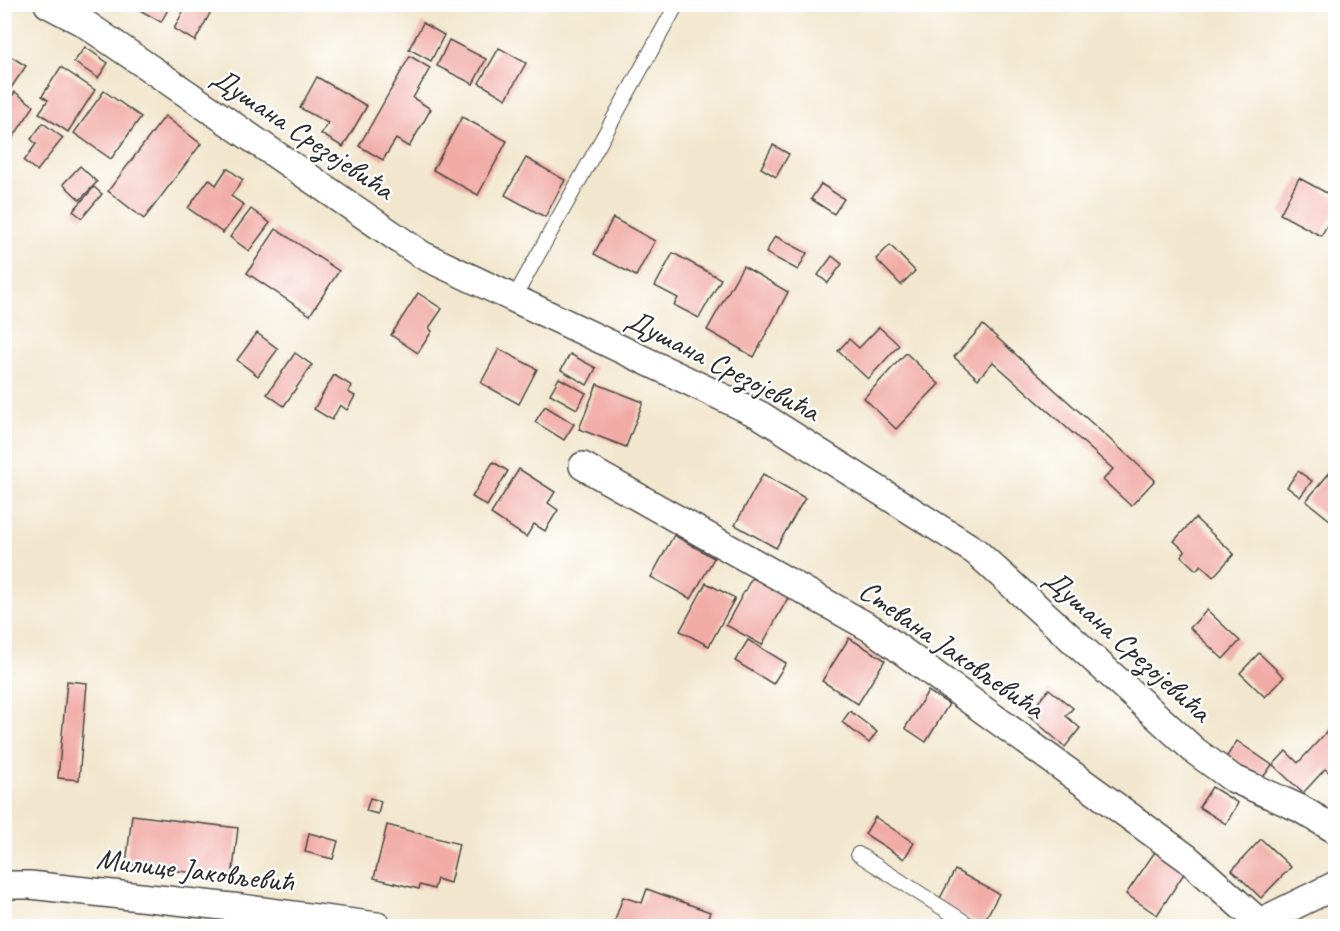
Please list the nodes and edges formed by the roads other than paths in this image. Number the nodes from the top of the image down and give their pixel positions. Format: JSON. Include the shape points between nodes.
{"nodes":[{"id":1,"x":48,"y":4,"type":"edge"},
{"id":2,"x":676,"y":4,"type":"edge"},
{"id":3,"x":514,"y":298,"type":"junction"},
{"id":4,"x":583,"y":466,"type":"dead end"},
{"id":5,"x":1335,"y":830,"type":"edge"},
{"id":6,"x":858,"y":854,"type":"dead end"},
{"id":7,"x":4,"y":885,"type":"edge"},
{"id":8,"x":1335,"y":885,"type":"edge"},
{"id":9,"x":1256,"y":924,"type":"edge"},
{"id":10,"x":377,"y":927,"type":"edge"},
{"id":11,"x":971,"y":927,"type":"edge"}],
"edges":[{"from":1,"to":3,"type":"street","name":"Душана Срезојевића","via":[[84,23],[422,255]]},
{"from":2,"to":3,"type":"lane"},
{"from":3,"to":5,"type":"street","name":"Душана Срезојевића","via":[[760,415],[975,551],[1195,751],[1232,778],[1299,808]]},
{"from":4,"to":9,"type":"street","name":"Стевана Јаковљевића","via":[[872,629],[1187,858]]},
{"from":6,"to":11,"type":"lane"},
{"from":7,"to":10,"type":"street","name":"Милице Јаковљевић","via":[[241,908]]},
{"from":8,"to":9,"type":"street","name":"Стевана Јаковљевића"}]}
